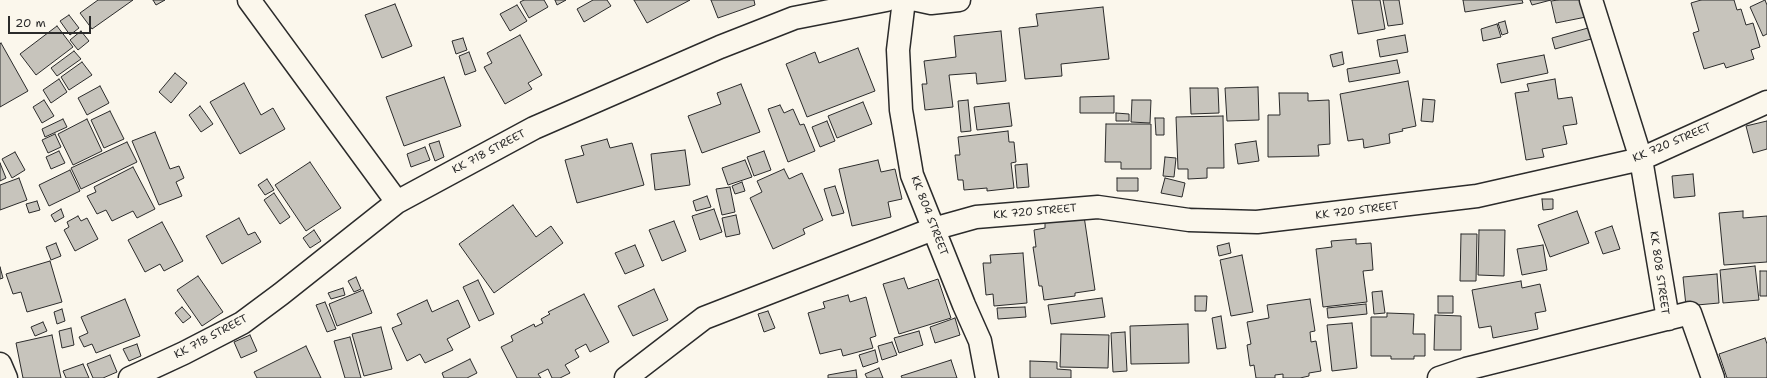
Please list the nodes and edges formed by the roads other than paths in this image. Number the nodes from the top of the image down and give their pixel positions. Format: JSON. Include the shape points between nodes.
{"nodes":[{"id":1,"x":249,"y":0,"type":"edge"},
{"id":2,"x":886,"y":0,"type":"edge"},
{"id":3,"x":904,"y":0,"type":"edge"},
{"id":4,"x":959,"y":0,"type":"edge"},
{"id":5,"x":1591,"y":0,"type":"edge"},
{"id":6,"x":926,"y":1,"type":"edge"},
{"id":7,"x":1767,"y":102,"type":"edge"},
{"id":8,"x":1641,"y":159,"type":"junction"},
{"id":9,"x":396,"y":202,"type":"junction"},
{"id":10,"x":933,"y":229,"type":"junction"},
{"id":11,"x":1668,"y":319,"type":"junction"},
{"id":12,"x":0,"y":364,"type":"edge"},
{"id":13,"x":6,"y":378,"type":"edge"},
{"id":14,"x":130,"y":378,"type":"edge"},
{"id":15,"x":626,"y":378,"type":"edge"},
{"id":16,"x":987,"y":378,"type":"edge"},
{"id":17,"x":1439,"y":378,"type":"edge"},
{"id":18,"x":1713,"y":378,"type":"edge"}],
"edges":[{"from":1,"to":9,"type":"street"},
{"from":2,"to":9,"type":"street","name":"KK 718 STREET","via":[[794,18],[720,47],[534,128]]},
{"from":3,"to":10,"type":"street","name":"KK 804 STREET","via":[[898,50],[901,110],[912,175]]},
{"from":4,"to":6,"type":"street"},
{"from":5,"to":8,"type":"street","name":"KK 808 STREET"},
{"from":7,"to":8,"type":"street","name":"KK 720 STREET"},
{"from":8,"to":10,"type":"street","name":"KK 720 STREET","via":[[1477,196],[1257,222],[1189,220],[1098,207],[976,217]]},
{"from":8,"to":11,"type":"street","name":"KK 808 STREET"},
{"from":9,"to":14,"type":"street","name":"KK 718 STREET","via":[[242,323]]},
{"from":10,"to":15,"type":"street","name":"KK 720 STREET","via":[[704,318]]},
{"from":10,"to":16,"type":"street","name":"KK 804 STREET","via":[[980,340]]},
{"from":11,"to":17,"type":"street","name":"KK 808 STREET"},
{"from":11,"to":18,"type":"street","via":[[1690,313]]},
{"from":12,"to":13,"type":"street"}]}
